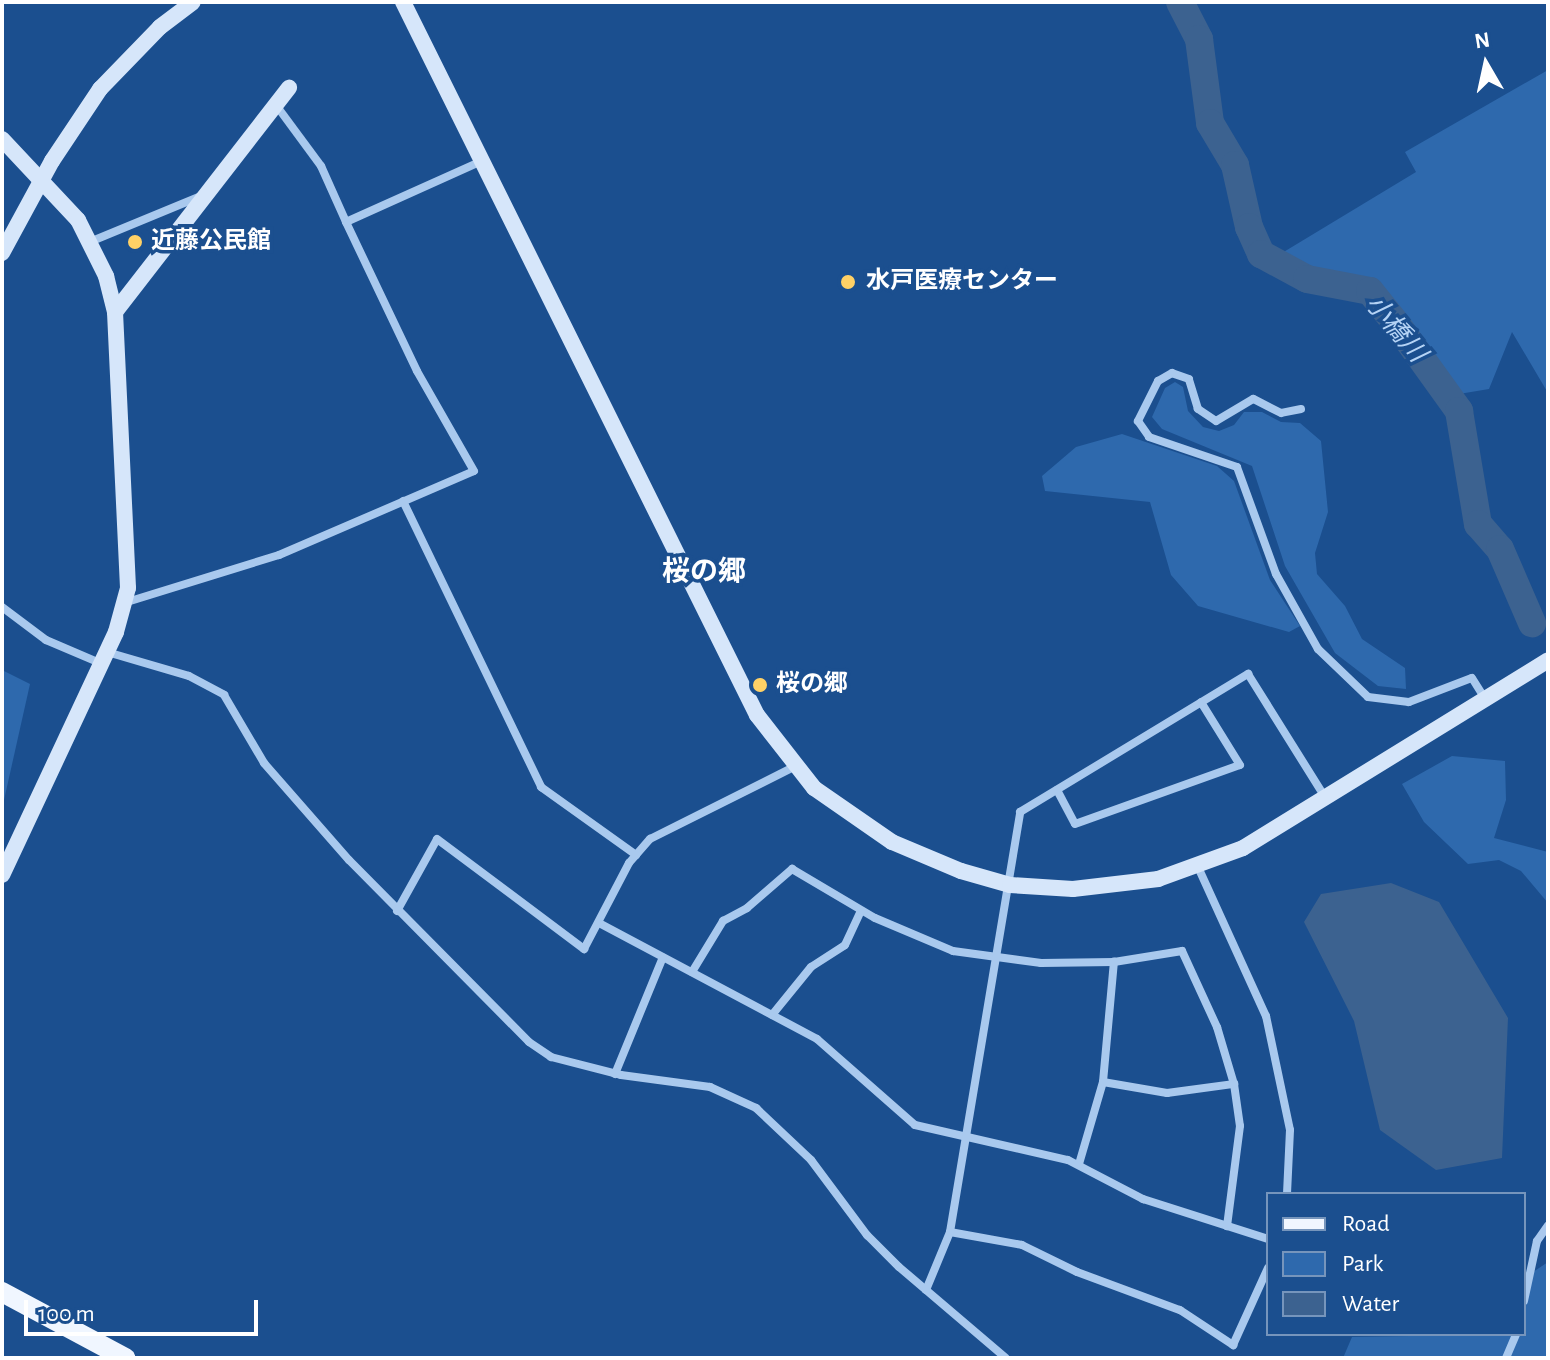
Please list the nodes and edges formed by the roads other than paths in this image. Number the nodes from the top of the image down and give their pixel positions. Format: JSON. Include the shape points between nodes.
{"nodes":[{"id":1,"x":193,"y":2,"type":"edge"},
{"id":2,"x":403,"y":2,"type":"edge"},
{"id":3,"x":289,"y":88,"type":"dead end"},
{"id":4,"x":276,"y":105,"type":"junction"},
{"id":5,"x":2,"y":139,"type":"edge"},
{"id":6,"x":484,"y":160,"type":"junction"},
{"id":7,"x":41,"y":179,"type":"junction"},
{"id":8,"x":208,"y":194,"type":"junction"},
{"id":9,"x":346,"y":222,"type":"junction"},
{"id":10,"x":92,"y":241,"type":"junction"},
{"id":11,"x":2,"y":253,"type":"edge"},
{"id":12,"x":115,"y":312,"type":"junction"},
{"id":13,"x":1301,"y":409,"type":"dead end"},
{"id":14,"x":403,"y":501,"type":"junction"},
{"id":15,"x":127,"y":602,"type":"junction"},
{"id":16,"x":2,"y":607,"type":"edge"},
{"id":17,"x":103,"y":658,"type":"junction"},
{"id":18,"x":1548,"y":660,"type":"edge"},
{"id":19,"x":1485,"y":699,"type":"junction"},
{"id":20,"x":1201,"y":702,"type":"junction"},
{"id":21,"x":794,"y":767,"type":"junction"},
{"id":22,"x":1057,"y":790,"type":"junction"},
{"id":23,"x":1326,"y":799,"type":"junction"},
{"id":24,"x":636,"y":855,"type":"junction"},
{"id":25,"x":1198,"y":867,"type":"junction"},
{"id":26,"x":2,"y":875,"type":"edge"},
{"id":27,"x":1010,"y":885,"type":"junction"},
{"id":28,"x":861,"y":910,"type":"junction"},
{"id":29,"x":397,"y":911,"type":"junction"},
{"id":30,"x":599,"y":923,"type":"junction"},
{"id":31,"x":663,"y":957,"type":"junction"},
{"id":32,"x":997,"y":958,"type":"junction"},
{"id":33,"x":1114,"y":962,"type":"junction"},
{"id":34,"x":692,"y":972,"type":"junction"},
{"id":35,"x":772,"y":1015,"type":"junction"},
{"id":36,"x":615,"y":1074,"type":"junction"},
{"id":37,"x":1103,"y":1082,"type":"junction"},
{"id":38,"x":1234,"y":1084,"type":"junction"},
{"id":39,"x":966,"y":1138,"type":"junction"},
{"id":40,"x":1079,"y":1164,"type":"junction"},
{"id":41,"x":1287,"y":1192,"type":"edge"},
{"id":42,"x":1548,"y":1225,"type":"edge"},
{"id":43,"x":1227,"y":1226,"type":"junction"},
{"id":44,"x":950,"y":1232,"type":"junction"},
{"id":45,"x":1266,"y":1238,"type":"edge"},
{"id":46,"x":1266,"y":1272,"type":"edge"},
{"id":47,"x":926,"y":1290,"type":"junction"},
{"id":48,"x":2,"y":1292,"type":"edge"},
{"id":49,"x":1526,"y":1292,"type":"edge"},
{"id":50,"x":1515,"y":1336,"type":"edge"},
{"id":51,"x":125,"y":1358,"type":"edge"},
{"id":52,"x":1006,"y":1358,"type":"edge"},
{"id":53,"x":1506,"y":1358,"type":"edge"}],
"edges":[{"from":1,"to":7,"type":"street","via":[[160,27],[100,89]]},
{"from":2,"to":6,"type":"street"},
{"from":3,"to":4,"type":"street"},
{"from":4,"to":8,"type":"street"},
{"from":4,"to":9,"type":"street","via":[[321,166]]},
{"from":5,"to":7,"type":"street"},
{"from":6,"to":9,"type":"street"},
{"from":6,"to":21,"type":"street","via":[[709,625],[757,715]]},
{"from":7,"to":10,"type":"street"},
{"from":7,"to":11,"type":"street"},
{"from":8,"to":10,"type":"street"},
{"from":8,"to":12,"type":"street"},
{"from":9,"to":14,"type":"street","via":[[417,371],[474,471]]},
{"from":10,"to":12,"type":"street"},
{"from":12,"to":15,"type":"street"},
{"from":13,"to":19,"type":"street","via":[[1281,413],[1253,399],[1224,420],[1209,419],[1198,409],[1189,379],[1172,373],[1158,381],[1138,421],[1149,437],[1237,467],[1276,574],[1318,649],[1368,697],[1409,702],[1472,678]]},
{"from":14,"to":15,"type":"street","via":[[251,566]]},
{"from":14,"to":24,"type":"street","via":[[541,787]]},
{"from":15,"to":17,"type":"street"},
{"from":16,"to":17,"type":"street","via":[[46,640]]},
{"from":17,"to":26,"type":"street"},
{"from":17,"to":29,"type":"street","via":[[189,676],[224,695],[264,763]]},
{"from":18,"to":19,"type":"street"},
{"from":19,"to":23,"type":"street"},
{"from":20,"to":22,"type":"street"},
{"from":20,"to":22,"type":"street","via":[[1240,765],[1075,824]]},
{"from":20,"to":23,"type":"street","via":[[1248,674]]},
{"from":21,"to":24,"type":"street","via":[[650,839]]},
{"from":21,"to":27,"type":"street","via":[[852,818],[892,842]]},
{"from":22,"to":27,"type":"street","via":[[1020,812]]},
{"from":23,"to":25,"type":"street"},
{"from":24,"to":30,"type":"street"},
{"from":25,"to":27,"type":"street","via":[[1099,888]]},
{"from":25,"to":41,"type":"street","via":[[1266,1016],[1290,1130]]},
{"from":27,"to":32,"type":"street"},
{"from":28,"to":32,"type":"street","via":[[953,951]]},
{"from":28,"to":34,"type":"street","via":[[792,869],[747,908],[723,921]]},
{"from":28,"to":35,"type":"street","via":[[845,945],[811,967]]},
{"from":29,"to":30,"type":"street","via":[[437,839],[584,949]]},
{"from":29,"to":36,"type":"street","via":[[529,1042],[551,1057]]},
{"from":30,"to":31,"type":"street"},
{"from":31,"to":34,"type":"street"},
{"from":31,"to":36,"type":"street"},
{"from":32,"to":33,"type":"street"},
{"from":32,"to":39,"type":"street"},
{"from":33,"to":37,"type":"street"},
{"from":33,"to":38,"type":"street","via":[[1182,951],[1217,1027]]},
{"from":34,"to":35,"type":"street"},
{"from":35,"to":39,"type":"street","via":[[817,1039],[915,1125]]},
{"from":36,"to":47,"type":"street","via":[[710,1087],[756,1108],[811,1160],[867,1235]]},
{"from":37,"to":38,"type":"street","via":[[1167,1093]]},
{"from":37,"to":40,"type":"street"},
{"from":38,"to":43,"type":"street","via":[[1240,1126]]},
{"from":39,"to":40,"type":"street"},
{"from":39,"to":44,"type":"street"},
{"from":40,"to":43,"type":"street","via":[[1143,1199]]},
{"from":42,"to":49,"type":"street","via":[[1537,1241]]},
{"from":43,"to":45,"type":"street"},
{"from":44,"to":46,"type":"street","via":[[1022,1245],[1077,1272],[1180,1310],[1233,1345]]},
{"from":44,"to":47,"type":"street"},
{"from":47,"to":52,"type":"street"},
{"from":48,"to":51,"type":"main road"},
{"from":50,"to":53,"type":"street"}]}
